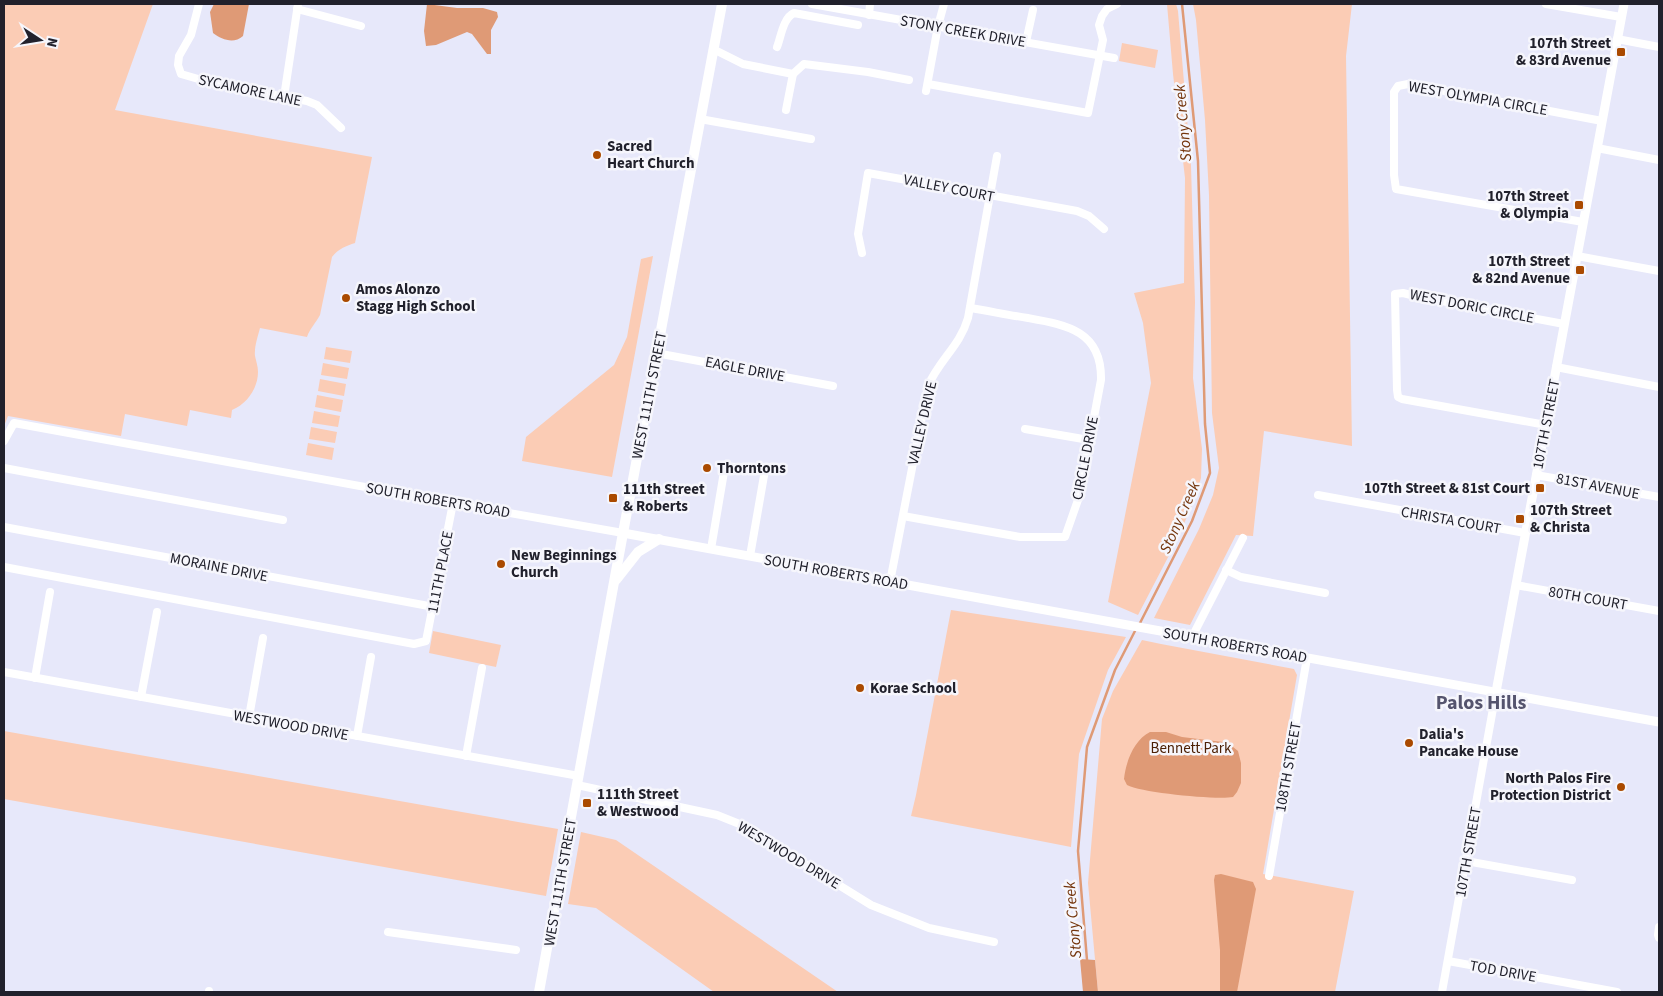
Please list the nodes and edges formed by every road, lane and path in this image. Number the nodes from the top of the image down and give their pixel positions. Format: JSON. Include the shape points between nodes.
{"nodes":[{"id":1,"x":199,"y":4,"type":"edge"},
{"id":2,"x":722,"y":4,"type":"edge"},
{"id":3,"x":812,"y":4,"type":"edge"},
{"id":4,"x":870,"y":4,"type":"edge"},
{"id":5,"x":944,"y":4,"type":"edge"},
{"id":6,"x":1117,"y":4,"type":"edge"},
{"id":7,"x":1546,"y":4,"type":"edge"},
{"id":8,"x":1624,"y":4,"type":"edge"},
{"id":9,"x":297,"y":6,"type":"edge"},
{"id":10,"x":827,"y":7,"type":"junction"},
{"id":11,"x":1033,"y":10,"type":"dead end"},
{"id":12,"x":868,"y":15,"type":"junction"},
{"id":13,"x":1622,"y":17,"type":"junction"},
{"id":14,"x":825,"y":18,"type":"junction"},
{"id":15,"x":858,"y":25,"type":"dead end"},
{"id":16,"x":361,"y":26,"type":"dead end"},
{"id":17,"x":938,"y":26,"type":"junction"},
{"id":18,"x":1618,"y":39,"type":"junction"},
{"id":19,"x":1026,"y":42,"type":"junction"},
{"id":20,"x":777,"y":47,"type":"dead end"},
{"id":21,"x":1659,"y":47,"type":"edge"},
{"id":22,"x":713,"y":49,"type":"junction"},
{"id":23,"x":1099,"y":55,"type":"junction"},
{"id":24,"x":1114,"y":58,"type":"dead end"},
{"id":25,"x":793,"y":74,"type":"junction"},
{"id":26,"x":909,"y":80,"type":"dead end"},
{"id":27,"x":284,"y":97,"type":"junction"},
{"id":28,"x":786,"y":110,"type":"dead end"},
{"id":29,"x":700,"y":119,"type":"junction"},
{"id":30,"x":1602,"y":121,"type":"junction"},
{"id":31,"x":341,"y":128,"type":"dead end"},
{"id":32,"x":811,"y":139,"type":"dead end"},
{"id":33,"x":1597,"y":148,"type":"junction"},
{"id":34,"x":997,"y":156,"type":"dead end"},
{"id":35,"x":1659,"y":160,"type":"edge"},
{"id":36,"x":990,"y":196,"type":"junction"},
{"id":37,"x":1583,"y":222,"type":"junction"},
{"id":38,"x":1104,"y":229,"type":"dead end"},
{"id":39,"x":862,"y":253,"type":"dead end"},
{"id":40,"x":1577,"y":256,"type":"junction"},
{"id":41,"x":1659,"y":271,"type":"edge"},
{"id":42,"x":970,"y":308,"type":"junction"},
{"id":43,"x":1564,"y":324,"type":"junction"},
{"id":44,"x":656,"y":353,"type":"junction"},
{"id":45,"x":1556,"y":367,"type":"junction"},
{"id":46,"x":833,"y":386,"type":"dead end"},
{"id":47,"x":1659,"y":386,"type":"edge"},
{"id":48,"x":1546,"y":425,"type":"junction"},
{"id":49,"x":1025,"y":429,"type":"dead end"},
{"id":50,"x":1089,"y":440,"type":"junction"},
{"id":51,"x":4,"y":441,"type":"edge"},
{"id":52,"x":4,"y":468,"type":"edge"},
{"id":53,"x":1536,"y":475,"type":"junction"},
{"id":54,"x":1318,"y":495,"type":"dead end"},
{"id":55,"x":1659,"y":497,"type":"edge"},
{"id":56,"x":453,"y":503,"type":"junction"},
{"id":57,"x":903,"y":516,"type":"junction"},
{"id":58,"x":283,"y":520,"type":"dead end"},
{"id":59,"x":4,"y":527,"type":"edge"},
{"id":60,"x":623,"y":533,"type":"junction"},
{"id":61,"x":1526,"y":533,"type":"junction"},
{"id":62,"x":1242,"y":538,"type":"dead end"},
{"id":63,"x":659,"y":539,"type":"junction"},
{"id":64,"x":711,"y":549,"type":"junction"},
{"id":65,"x":750,"y":556,"type":"junction"},
{"id":66,"x":4,"y":567,"type":"edge"},
{"id":67,"x":1226,"y":570,"type":"junction"},
{"id":68,"x":614,"y":582,"type":"junction"},
{"id":69,"x":890,"y":582,"type":"junction"},
{"id":70,"x":1516,"y":585,"type":"junction"},
{"id":71,"x":50,"y":592,"type":"dead end"},
{"id":72,"x":1325,"y":593,"type":"dead end"},
{"id":73,"x":434,"y":607,"type":"junction"},
{"id":74,"x":1659,"y":611,"type":"edge"},
{"id":75,"x":157,"y":612,"type":"dead end"},
{"id":76,"x":1192,"y":637,"type":"junction"},
{"id":77,"x":263,"y":638,"type":"dead end"},
{"id":78,"x":371,"y":657,"type":"dead end"},
{"id":79,"x":1307,"y":658,"type":"junction"},
{"id":80,"x":482,"y":668,"type":"dead end"},
{"id":81,"x":4,"y":672,"type":"edge"},
{"id":82,"x":35,"y":678,"type":"junction"},
{"id":83,"x":1496,"y":692,"type":"junction"},
{"id":84,"x":141,"y":697,"type":"junction"},
{"id":85,"x":249,"y":717,"type":"junction"},
{"id":86,"x":1659,"y":722,"type":"edge"},
{"id":87,"x":357,"y":736,"type":"junction"},
{"id":88,"x":466,"y":756,"type":"junction"},
{"id":89,"x":578,"y":780,"type":"junction"},
{"id":90,"x":1466,"y":861,"type":"junction"},
{"id":91,"x":1269,"y":876,"type":"dead end"},
{"id":92,"x":1572,"y":880,"type":"dead end"},
{"id":93,"x":1659,"y":927,"type":"edge"},
{"id":94,"x":388,"y":932,"type":"dead end"},
{"id":95,"x":1659,"y":938,"type":"edge"},
{"id":96,"x":994,"y":942,"type":"dead end"},
{"id":97,"x":516,"y":950,"type":"dead end"},
{"id":98,"x":1448,"y":961,"type":"junction"},
{"id":99,"x":540,"y":992,"type":"edge"},
{"id":100,"x":1442,"y":992,"type":"edge"},
{"id":101,"x":1617,"y":992,"type":"edge"}],
"edges":[{"from":1,"to":27,"type":"street","name":"SYCAMORE LANE","via":[[191,36],[179,56],[181,74]]},
{"from":2,"to":22,"type":"main road","name":"WEST 111TH STREET"},
{"from":3,"to":10,"type":"street","name":"STONY CREEK DRIVE"},
{"from":4,"to":12,"type":"street"},
{"from":5,"to":17,"type":"street"},
{"from":6,"to":23,"type":"street","via":[[1102,16],[1099,25],[1103,40]]},
{"from":7,"to":13,"type":"street"},
{"from":8,"to":13,"type":"street","name":"107TH STREET"},
{"from":9,"to":16,"type":"street"},
{"from":9,"to":27,"type":"street"},
{"from":10,"to":12,"type":"street","name":"STONY CREEK DRIVE"},
{"from":10,"to":14,"type":"street"},
{"from":11,"to":19,"type":"street"},
{"from":12,"to":17,"type":"street","name":"STONY CREEK DRIVE"},
{"from":13,"to":18,"type":"street","name":"107TH STREET"},
{"from":14,"to":15,"type":"street"},
{"from":14,"to":20,"type":"street","via":[[791,14]]},
{"from":17,"to":19,"type":"street","name":"STONY CREEK DRIVE"},
{"from":17,"to":23,"type":"street","via":[[927,87],[1088,113]]},
{"from":18,"to":21,"type":"street"},
{"from":18,"to":30,"type":"street","name":"107TH STREET"},
{"from":19,"to":23,"type":"street","name":"STONY CREEK DRIVE"},
{"from":22,"to":25,"type":"street","via":[[743,64]]},
{"from":22,"to":29,"type":"main road","name":"WEST 111TH STREET"},
{"from":23,"to":24,"type":"street","name":"STONY CREEK DRIVE"},
{"from":25,"to":26,"type":"street","via":[[804,64]]},
{"from":25,"to":28,"type":"street"},
{"from":27,"to":31,"type":"street","name":"SYCAMORE LANE","via":[[317,105]]},
{"from":29,"to":32,"type":"street"},
{"from":29,"to":44,"type":"main road","name":"WEST 111TH STREET"},
{"from":30,"to":33,"type":"street","name":"107TH STREET"},
{"from":30,"to":37,"type":"street","name":"WEST OLYMPIA CIRCLE","via":[[1402,84],[1394,92],[1396,189]]},
{"from":33,"to":35,"type":"street"},
{"from":33,"to":37,"type":"street","name":"107TH STREET"},
{"from":34,"to":36,"type":"street","name":"VALLEY DRIVE"},
{"from":36,"to":38,"type":"street","name":"VALLEY COURT","via":[[1077,211]]},
{"from":36,"to":39,"type":"street","name":"VALLEY COURT","via":[[868,173],[858,234]]},
{"from":36,"to":42,"type":"street","name":"VALLEY DRIVE"},
{"from":37,"to":40,"type":"street","name":"107TH STREET"},
{"from":40,"to":41,"type":"street"},
{"from":40,"to":43,"type":"street","name":"107TH STREET"},
{"from":42,"to":50,"type":"street","name":"CIRCLE DRIVE","via":[[1067,326],[1089,341],[1097,355],[1101,373]]},
{"from":42,"to":57,"type":"street","name":"VALLEY DRIVE","via":[[960,339],[936,369],[928,386]]},
{"from":43,"to":45,"type":"street","name":"107TH STREET"},
{"from":43,"to":48,"type":"street","name":"WEST DORIC CIRCLE","via":[[1403,292],[1395,294],[1398,397]]},
{"from":44,"to":46,"type":"street","name":"EAGLE DRIVE"},
{"from":44,"to":60,"type":"main road","name":"WEST 111TH STREET"},
{"from":45,"to":47,"type":"street"},
{"from":45,"to":48,"type":"street","name":"107TH STREET"},
{"from":48,"to":53,"type":"street","name":"107TH STREET"},
{"from":49,"to":50,"type":"street"},
{"from":50,"to":57,"type":"street","name":"CIRCLE DRIVE","via":[[1078,497],[1065,537],[1020,538]]},
{"from":51,"to":56,"type":"street","name":"SOUTH ROBERTS ROAD","via":[[14,423]]},
{"from":52,"to":58,"type":"street"},
{"from":53,"to":55,"type":"street","name":"81ST AVENUE"},
{"from":53,"to":61,"type":"street","name":"107TH STREET"},
{"from":54,"to":61,"type":"street","name":"CHRISTA COURT"},
{"from":56,"to":60,"type":"street","name":"SOUTH ROBERTS ROAD"},
{"from":56,"to":73,"type":"street","name":"111TH PLACE"},
{"from":57,"to":69,"type":"street","name":"VALLEY DRIVE"},
{"from":59,"to":73,"type":"street","name":"MORAINE DRIVE"},
{"from":60,"to":63,"type":"street","name":"SOUTH ROBERTS ROAD"},
{"from":60,"to":68,"type":"main road","name":"WEST 111TH STREET"},
{"from":61,"to":70,"type":"street","name":"107TH STREET"},
{"from":62,"to":67,"type":"street"},
{"from":63,"to":64,"type":"street","name":"SOUTH ROBERTS ROAD"},
{"from":63,"to":68,"type":"main road","via":[[634,555]]},
{"from":64,"to":65,"type":"street","name":"SOUTH ROBERTS ROAD"},
{"from":64,"to":65,"type":"street","via":[[725,466],[765,470]]},
{"from":65,"to":69,"type":"street","name":"SOUTH ROBERTS ROAD"},
{"from":66,"to":73,"type":"street","name":"111TH PLACE","via":[[414,644],[426,640]]},
{"from":67,"to":72,"type":"street","via":[[1241,577]]},
{"from":67,"to":76,"type":"street"},
{"from":68,"to":89,"type":"main road","name":"WEST 111TH STREET"},
{"from":69,"to":76,"type":"street","name":"SOUTH ROBERTS ROAD"},
{"from":70,"to":74,"type":"street","name":"80TH COURT"},
{"from":70,"to":83,"type":"street","name":"107TH STREET"},
{"from":71,"to":82,"type":"street"},
{"from":75,"to":84,"type":"street"},
{"from":76,"to":79,"type":"street","name":"SOUTH ROBERTS ROAD"},
{"from":77,"to":85,"type":"street"},
{"from":78,"to":87,"type":"street"},
{"from":79,"to":83,"type":"street","name":"SOUTH ROBERTS ROAD"},
{"from":79,"to":91,"type":"street","name":"108TH STREET"},
{"from":80,"to":88,"type":"street"},
{"from":81,"to":82,"type":"street","name":"WESTWOOD DRIVE"},
{"from":82,"to":84,"type":"street","name":"WESTWOOD DRIVE"},
{"from":83,"to":86,"type":"street","name":"SOUTH ROBERTS ROAD"},
{"from":83,"to":90,"type":"street","name":"107TH STREET"},
{"from":84,"to":85,"type":"street","name":"WESTWOOD DRIVE"},
{"from":85,"to":87,"type":"street","name":"WESTWOOD DRIVE"},
{"from":87,"to":88,"type":"street","name":"WESTWOOD DRIVE"},
{"from":88,"to":89,"type":"street","name":"WESTWOOD DRIVE"},
{"from":89,"to":96,"type":"street","name":"WESTWOOD DRIVE","via":[[717,815],[742,825],[871,905],[929,928]]},
{"from":89,"to":99,"type":"main road","name":"WEST 111TH STREET"},
{"from":90,"to":92,"type":"street"},
{"from":90,"to":98,"type":"street","name":"107TH STREET"},
{"from":93,"to":95,"type":"street"},
{"from":94,"to":97,"type":"street"},
{"from":98,"to":100,"type":"street","name":"107TH STREET"},
{"from":98,"to":101,"type":"street","name":"TOD DRIVE"}]}
